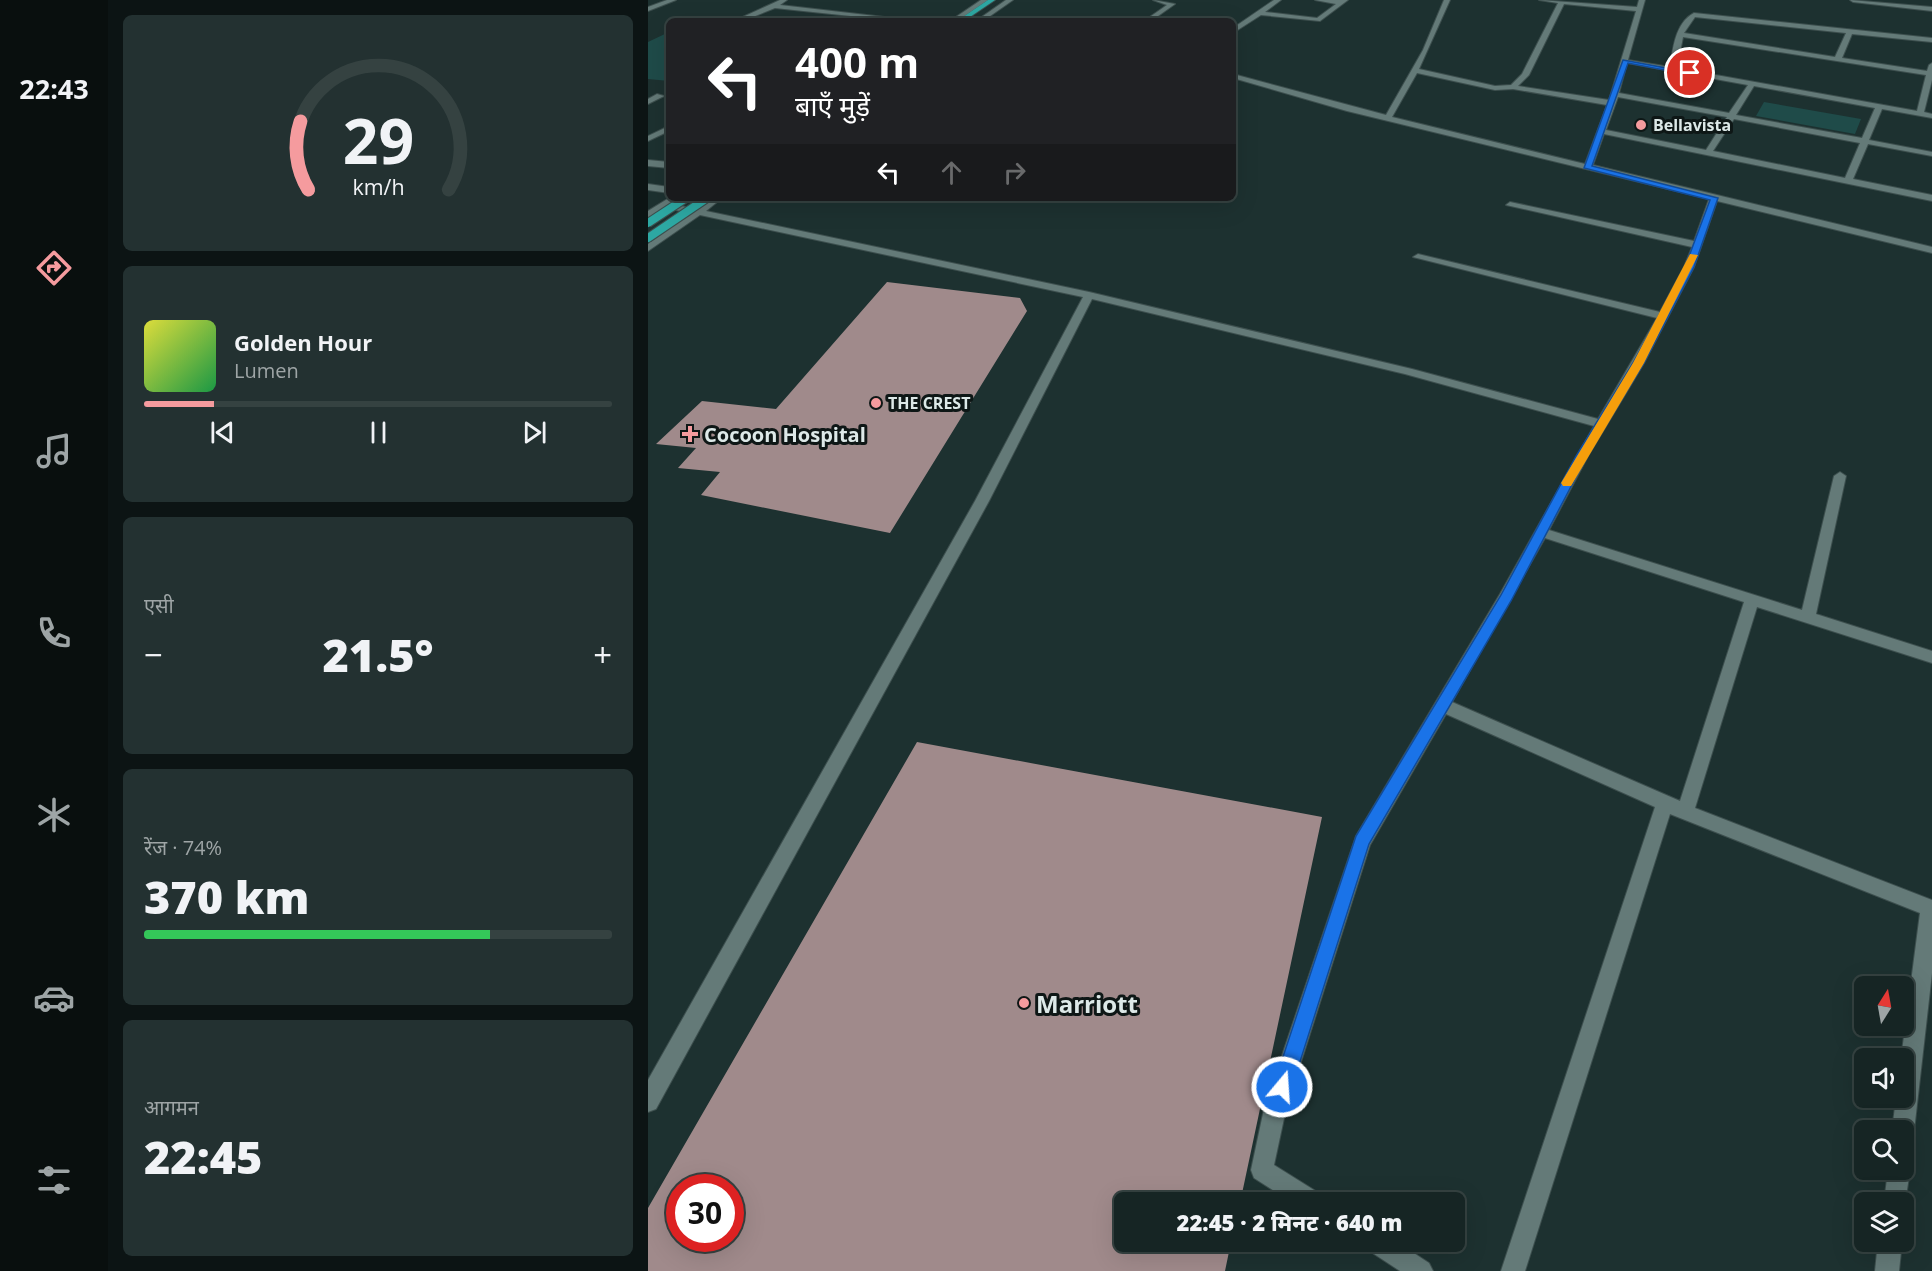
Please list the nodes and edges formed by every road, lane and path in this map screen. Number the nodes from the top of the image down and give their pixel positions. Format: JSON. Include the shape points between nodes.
{"nodes":[{"id":1,"x":673,"y":0,"type":"edge"},
{"id":2,"x":784,"y":0,"type":"edge"},
{"id":3,"x":985,"y":0,"type":"edge"},
{"id":4,"x":992,"y":0,"type":"edge"},
{"id":5,"x":1004,"y":0,"type":"edge"},
{"id":6,"x":1010,"y":0,"type":"edge"},
{"id":7,"x":1156,"y":0,"type":"edge"},
{"id":8,"x":1278,"y":0,"type":"edge"},
{"id":9,"x":1318,"y":0,"type":"edge"},
{"id":10,"x":1446,"y":0,"type":"edge"},
{"id":11,"x":1542,"y":0,"type":"edge"},
{"id":12,"x":1642,"y":0,"type":"edge"},
{"id":13,"x":1853,"y":0,"type":"edge"},
{"id":14,"x":1343,"y":2,"type":"edge"},
{"id":15,"x":1562,"y":2,"type":"junction"},
{"id":16,"x":1890,"y":2,"type":"edge"},
{"id":17,"x":774,"y":6,"type":"junction"},
{"id":18,"x":648,"y":9,"type":"edge"},
{"id":19,"x":1638,"y":9,"type":"junction"},
{"id":20,"x":1932,"y":9,"type":"edge"},
{"id":21,"x":1261,"y":13,"type":"junction"},
{"id":22,"x":744,"y":18,"type":"edge"},
{"id":23,"x":888,"y":18,"type":"edge"},
{"id":24,"x":958,"y":18,"type":"edge"},
{"id":25,"x":965,"y":18,"type":"edge"},
{"id":26,"x":977,"y":18,"type":"edge"},
{"id":27,"x":983,"y":18,"type":"edge"},
{"id":28,"x":1151,"y":18,"type":"edge"},
{"id":29,"x":1236,"y":29,"type":"edge"},
{"id":30,"x":1850,"y":31,"type":"junction"},
{"id":31,"x":1681,"y":34,"type":"junction"},
{"id":32,"x":1932,"y":40,"type":"edge"},
{"id":33,"x":1838,"y":59,"type":"junction"},
{"id":34,"x":1625,"y":61,"type":"junction"},
{"id":35,"x":1413,"y":70,"type":"junction"},
{"id":36,"x":1673,"y":70,"type":"junction"},
{"id":37,"x":1931,"y":70,"type":"edge"},
{"id":38,"x":1236,"y":77,"type":"edge"},
{"id":39,"x":1752,"y":84,"type":"junction"},
{"id":40,"x":1513,"y":87,"type":"junction"},
{"id":41,"x":1615,"y":94,"type":"junction"},
{"id":42,"x":660,"y":96,"type":"dead end"},
{"id":43,"x":648,"y":102,"type":"edge"},
{"id":44,"x":1611,"y":103,"type":"junction"},
{"id":45,"x":1879,"y":107,"type":"junction"},
{"id":46,"x":1920,"y":114,"type":"junction"},
{"id":47,"x":1731,"y":115,"type":"junction"},
{"id":48,"x":1932,"y":116,"type":"edge"},
{"id":49,"x":1388,"y":118,"type":"junction"},
{"id":50,"x":666,"y":130,"type":"edge"},
{"id":51,"x":1601,"y":131,"type":"junction"},
{"id":52,"x":648,"y":139,"type":"edge"},
{"id":53,"x":1866,"y":141,"type":"junction"},
{"id":54,"x":1708,"y":153,"type":"junction"},
{"id":55,"x":1932,"y":154,"type":"edge"},
{"id":56,"x":648,"y":163,"type":"edge"},
{"id":57,"x":666,"y":165,"type":"edge"},
{"id":58,"x":1588,"y":168,"type":"junction"},
{"id":59,"x":1848,"y":182,"type":"junction"},
{"id":60,"x":648,"y":187,"type":"edge"},
{"id":61,"x":666,"y":190,"type":"edge"},
{"id":62,"x":1714,"y":198,"type":"junction"},
{"id":63,"x":1932,"y":198,"type":"edge"},
{"id":64,"x":670,"y":201,"type":"edge"},
{"id":65,"x":681,"y":201,"type":"edge"},
{"id":66,"x":703,"y":201,"type":"edge"},
{"id":67,"x":713,"y":201,"type":"edge"},
{"id":68,"x":664,"y":205,"type":"junction"},
{"id":69,"x":1510,"y":206,"type":"dead end"},
{"id":70,"x":699,"y":210,"type":"junction"},
{"id":71,"x":648,"y":215,"type":"edge"},
{"id":72,"x":648,"y":223,"type":"edge"},
{"id":73,"x":648,"y":238,"type":"edge"},
{"id":74,"x":1697,"y":245,"type":"junction"},
{"id":75,"x":648,"y":248,"type":"edge"},
{"id":76,"x":1931,"y":248,"type":"edge"},
{"id":77,"x":1418,"y":257,"type":"dead end"},
{"id":78,"x":1089,"y":295,"type":"junction"},
{"id":79,"x":1662,"y":316,"type":"junction"},
{"id":80,"x":1601,"y":424,"type":"junction"},
{"id":81,"x":1840,"y":476,"type":"dead end"},
{"id":82,"x":1541,"y":532,"type":"junction"},
{"id":83,"x":1752,"y":599,"type":"junction"},
{"id":84,"x":1808,"y":617,"type":"junction"},
{"id":85,"x":1932,"y":657,"type":"edge"},
{"id":86,"x":1442,"y":705,"type":"junction"},
{"id":87,"x":1665,"y":803,"type":"junction"},
{"id":88,"x":1685,"y":812,"type":"junction"},
{"id":89,"x":1931,"y":909,"type":"edge"},
{"id":90,"x":648,"y":1101,"type":"edge"},
{"id":91,"x":1904,"y":1120,"type":"edge"},
{"id":92,"x":1297,"y":1192,"type":"edge"},
{"id":93,"x":1392,"y":1252,"type":"edge"},
{"id":94,"x":1889,"y":1252,"type":"edge"},
{"id":95,"x":1421,"y":1271,"type":"edge"},
{"id":96,"x":1513,"y":1271,"type":"edge"},
{"id":97,"x":1887,"y":1271,"type":"edge"}],
"edges":[{"from":1,"to":18,"type":"street"},
{"from":2,"to":17,"type":"street"},
{"from":3,"to":24,"type":"street"},
{"from":4,"to":25,"type":"main road"},
{"from":5,"to":26,"type":"main road"},
{"from":6,"to":27,"type":"street"},
{"from":7,"to":28,"type":"street","via":[[1172,4]]},
{"from":8,"to":21,"type":"street"},
{"from":9,"to":14,"type":"street"},
{"from":10,"to":35,"type":"street","via":[[1426,50]]},
{"from":11,"to":15,"type":"street"},
{"from":12,"to":19,"type":"street"},
{"from":13,"to":16,"type":"street"},
{"from":14,"to":21,"type":"street","via":[[1318,20]]},
{"from":15,"to":19,"type":"street"},
{"from":15,"to":40,"type":"street","via":[[1525,75]]},
{"from":16,"to":20,"type":"street"},
{"from":17,"to":22,"type":"street"},
{"from":17,"to":23,"type":"street"},
{"from":19,"to":34,"type":"street"},
{"from":21,"to":29,"type":"street"},
{"from":30,"to":31,"type":"street","via":[[1694,15],[1688,18]]},
{"from":30,"to":32,"type":"street"},
{"from":30,"to":33,"type":"street"},
{"from":31,"to":33,"type":"street"},
{"from":31,"to":36,"type":"street"},
{"from":33,"to":37,"type":"street"},
{"from":34,"to":36,"type":"street"},
{"from":34,"to":41,"type":"street"},
{"from":35,"to":40,"type":"street","via":[[1495,88]]},
{"from":35,"to":49,"type":"street"},
{"from":36,"to":39,"type":"street"},
{"from":37,"to":46,"type":"street"},
{"from":38,"to":49,"type":"street"},
{"from":39,"to":45,"type":"street"},
{"from":39,"to":47,"type":"street"},
{"from":40,"to":44,"type":"street"},
{"from":41,"to":44,"type":"street"},
{"from":41,"to":47,"type":"street"},
{"from":42,"to":43,"type":"street"},
{"from":44,"to":51,"type":"street"},
{"from":45,"to":46,"type":"street"},
{"from":45,"to":53,"type":"street"},
{"from":46,"to":48,"type":"street"},
{"from":47,"to":53,"type":"street"},
{"from":47,"to":54,"type":"street"},
{"from":49,"to":58,"type":"street"},
{"from":50,"to":52,"type":"street"},
{"from":51,"to":54,"type":"street"},
{"from":51,"to":58,"type":"street"},
{"from":53,"to":55,"type":"street"},
{"from":53,"to":59,"type":"street"},
{"from":54,"to":59,"type":"street"},
{"from":56,"to":57,"type":"street"},
{"from":58,"to":62,"type":"street"},
{"from":59,"to":63,"type":"street"},
{"from":60,"to":61,"type":"street"},
{"from":62,"to":74,"type":"street"},
{"from":62,"to":76,"type":"street"},
{"from":64,"to":68,"type":"street"},
{"from":65,"to":72,"type":"main road","bridge":true},
{"from":66,"to":73,"type":"main road","bridge":true},
{"from":67,"to":70,"type":"street"},
{"from":68,"to":70,"type":"street"},
{"from":68,"to":71,"type":"street"},
{"from":69,"to":74,"type":"street"},
{"from":70,"to":75,"type":"street"},
{"from":70,"to":78,"type":"street"},
{"from":74,"to":79,"type":"street"},
{"from":77,"to":79,"type":"street"},
{"from":78,"to":80,"type":"street","via":[[1408,371]]},
{"from":78,"to":90,"type":"street","via":[[981,501]]},
{"from":79,"to":80,"type":"street"},
{"from":80,"to":82,"type":"street"},
{"from":81,"to":84,"type":"street"},
{"from":82,"to":83,"type":"street"},
{"from":82,"to":86,"type":"street"},
{"from":83,"to":84,"type":"street"},
{"from":83,"to":88,"type":"street"},
{"from":84,"to":85,"type":"street"},
{"from":86,"to":87,"type":"street"},
{"from":86,"to":92,"type":"street","via":[[1362,842],[1275,1109],[1262,1170]]},
{"from":87,"to":88,"type":"street"},
{"from":87,"to":96,"type":"street"},
{"from":88,"to":89,"type":"street"},
{"from":89,"to":91,"type":"street"},
{"from":93,"to":95,"type":"street"},
{"from":94,"to":97,"type":"street"}]}
